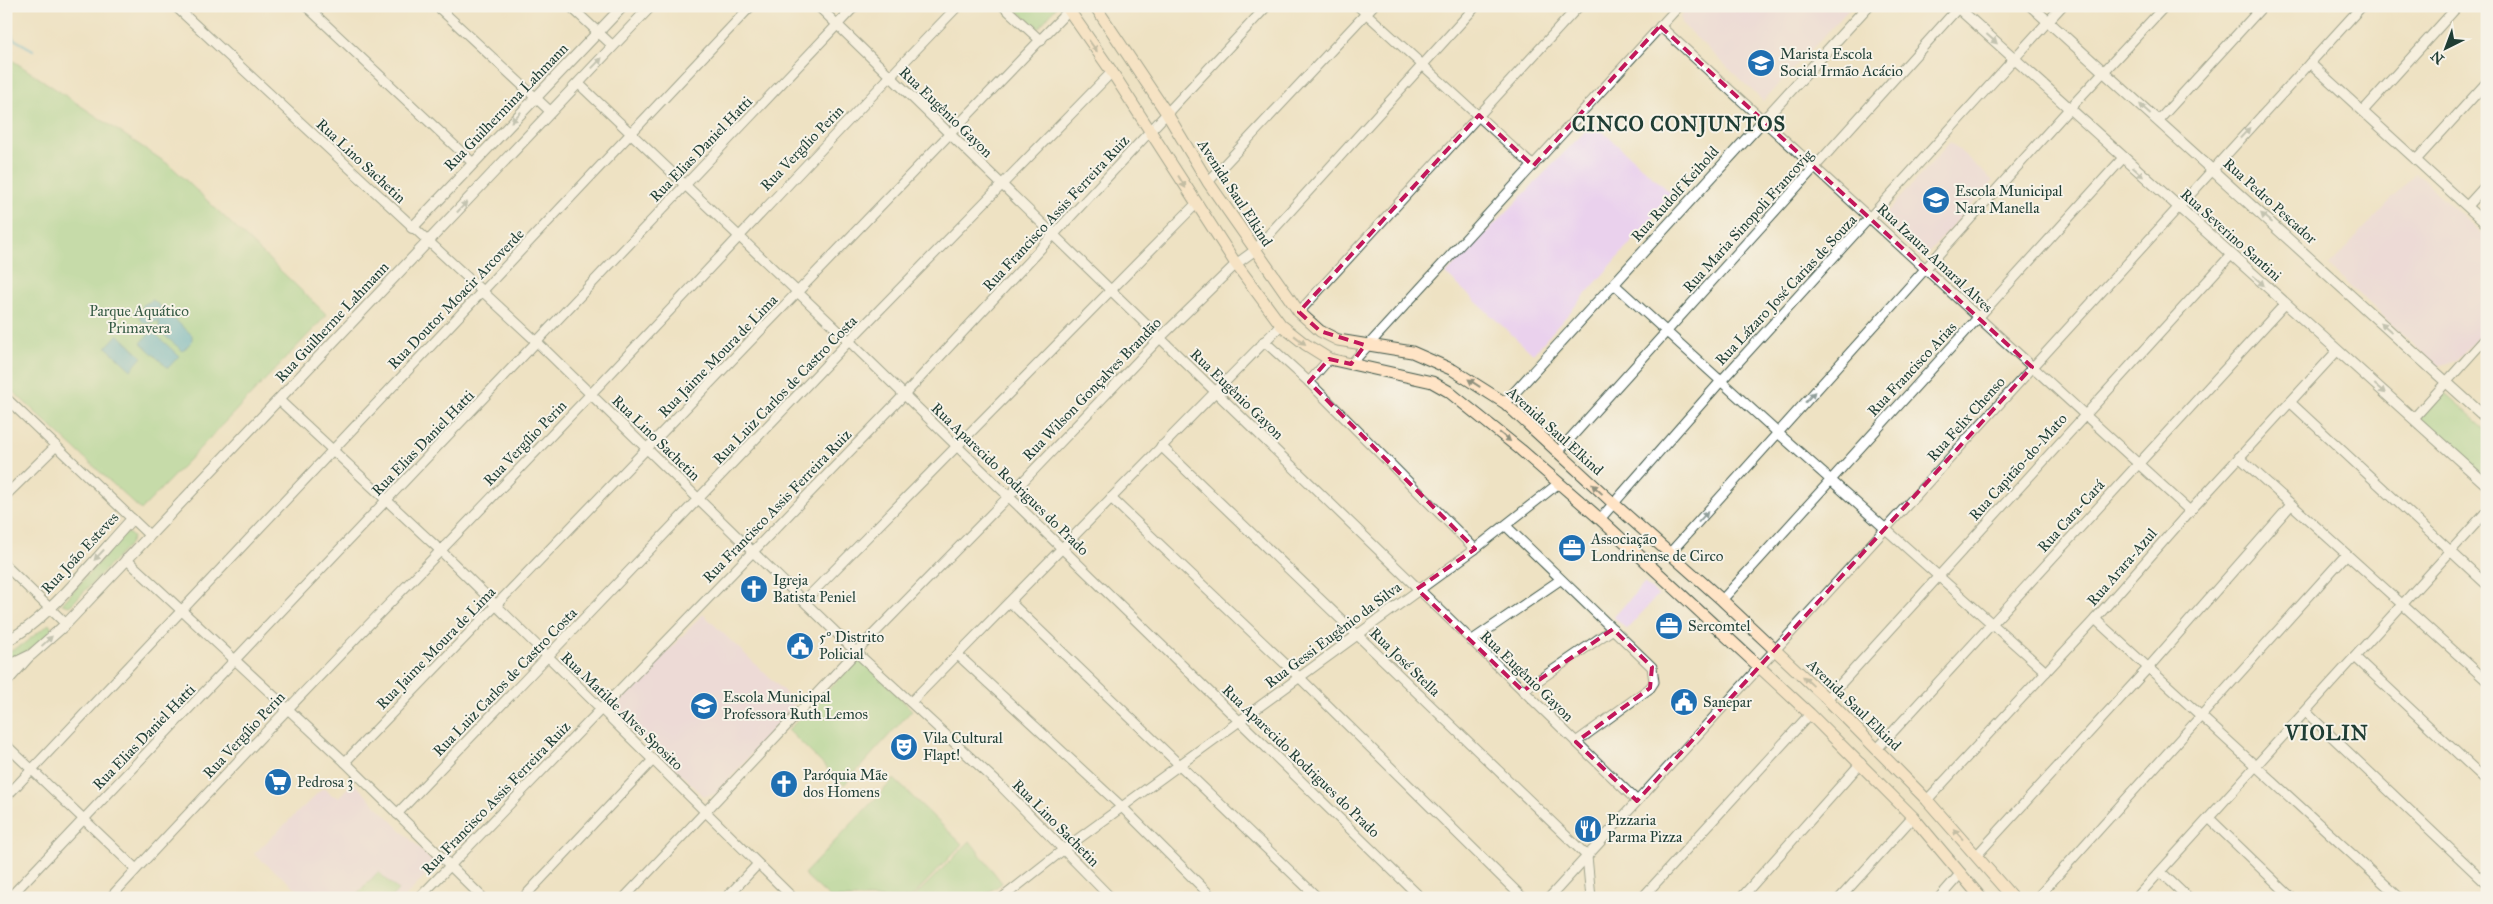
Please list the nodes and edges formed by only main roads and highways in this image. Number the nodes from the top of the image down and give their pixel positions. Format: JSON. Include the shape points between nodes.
{"nodes":[{"id":1,"x":1095,"y":6,"type":"edge"},
{"id":2,"x":1067,"y":9,"type":"edge"},
{"id":3,"x":1981,"y":898,"type":"edge"},
{"id":4,"x":2013,"y":898,"type":"edge"}],
"edges":[{"from":4,"to":1,"type":"main road","name":"Avenida Saul Elkind","one_way":true,"via":[[1878,748],[1722,600],[1505,403],[1453,370],[1412,352],[1338,340],[1299,312],[1208,182]]},
{"from":2,"to":3,"type":"main road","one_way":true,"via":[[1112,72],[1236,264],[1281,325],[1329,359],[1432,382],[1448,391],[1600,519],[1760,666],[1913,817]]}]}
